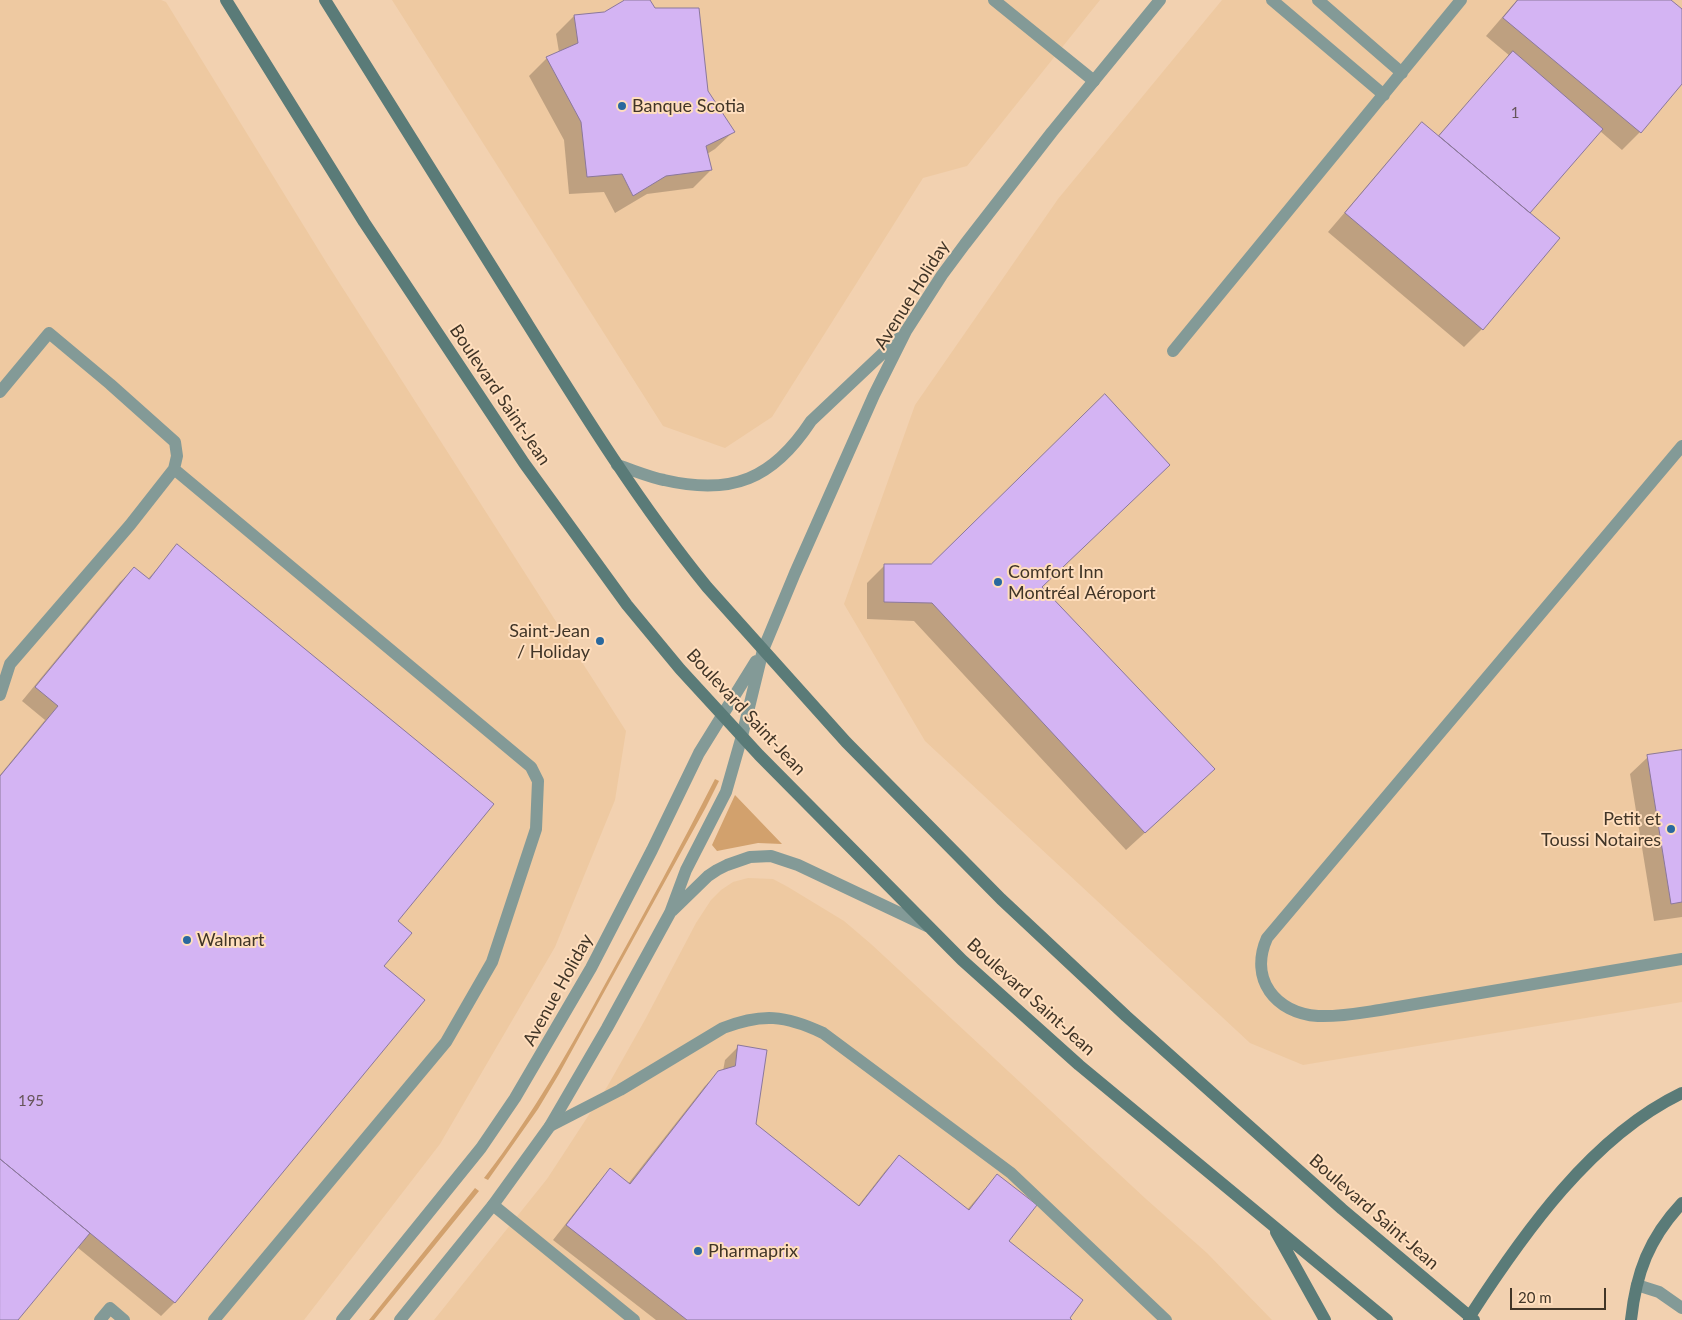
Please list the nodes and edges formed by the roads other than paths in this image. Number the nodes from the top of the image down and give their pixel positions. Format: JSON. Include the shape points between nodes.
{"nodes":[{"id":1,"x":226,"y":0,"type":"edge"},
{"id":2,"x":325,"y":0,"type":"edge"},
{"id":3,"x":994,"y":0,"type":"edge"},
{"id":4,"x":1160,"y":0,"type":"edge"},
{"id":5,"x":1272,"y":0,"type":"edge"},
{"id":6,"x":1318,"y":0,"type":"edge"},
{"id":7,"x":1461,"y":0,"type":"edge"},
{"id":8,"x":1402,"y":73,"type":"junction"},
{"id":9,"x":1094,"y":80,"type":"junction"},
{"id":10,"x":1384,"y":95,"type":"junction"},
{"id":11,"x":906,"y":331,"type":"junction"},
{"id":12,"x":1173,"y":351,"type":"dead end"},
{"id":13,"x":0,"y":392,"type":"edge"},
{"id":14,"x":1682,"y":446,"type":"edge"},
{"id":15,"x":617,"y":465,"type":"junction"},
{"id":16,"x":174,"y":469,"type":"junction"},
{"id":17,"x":762,"y":650,"type":"junction"},
{"id":18,"x":0,"y":695,"type":"edge"},
{"id":19,"x":722,"y":716,"type":"junction"},
{"id":20,"x":742,"y":736,"type":"junction"},
{"id":21,"x":670,"y":913,"type":"junction"},
{"id":22,"x":927,"y":926,"type":"junction"},
{"id":23,"x":1682,"y":959,"type":"edge"},
{"id":24,"x":1682,"y":1093,"type":"edge"},
{"id":25,"x":550,"y":1126,"type":"junction"},
{"id":26,"x":1682,"y":1203,"type":"edge"},
{"id":27,"x":493,"y":1205,"type":"junction"},
{"id":28,"x":1273,"y":1226,"type":"junction"},
{"id":29,"x":1637,"y":1285,"type":"junction"},
{"id":30,"x":1682,"y":1308,"type":"edge"},
{"id":31,"x":1471,"y":1319,"type":"edge"},
{"id":32,"x":100,"y":1320,"type":"edge"},
{"id":33,"x":124,"y":1320,"type":"edge"},
{"id":34,"x":214,"y":1320,"type":"edge"},
{"id":35,"x":342,"y":1320,"type":"edge"},
{"id":36,"x":400,"y":1320,"type":"edge"},
{"id":37,"x":634,"y":1320,"type":"edge"},
{"id":38,"x":1166,"y":1320,"type":"edge"},
{"id":39,"x":1325,"y":1320,"type":"edge"},
{"id":40,"x":1387,"y":1320,"type":"edge"},
{"id":41,"x":1631,"y":1320,"type":"edge"}],
"edges":[{"from":1,"to":19,"type":"main road","name":"Boulevard Saint-Jean","via":[[364,222],[540,486],[627,605]]},
{"from":2,"to":15,"type":"main road","name":"Boulevard Saint-Jean"},
{"from":3,"to":9,"type":"street"},
{"from":4,"to":9,"type":"street","name":"Avenue Holiday"},
{"from":5,"to":10,"type":"street"},
{"from":6,"to":8,"type":"street"},
{"from":7,"to":8,"type":"street"},
{"from":8,"to":10,"type":"street"},
{"from":9,"to":11,"type":"street","name":"Avenue Holiday","via":[[965,244]]},
{"from":10,"to":12,"type":"street"},
{"from":11,"to":15,"type":"street","via":[[811,421],[780,460],[757,475],[727,484],[693,486]]},
{"from":11,"to":17,"type":"street","name":"Avenue Holiday","via":[[874,395]]},
{"from":13,"to":16,"type":"street","via":[[49,333],[175,442],[178,456]]},
{"from":14,"to":23,"type":"street","via":[[1267,938],[1261,963],[1262,979],[1271,994],[1302,1014],[1318,1016],[1380,1010]]},
{"from":15,"to":17,"type":"main road","name":"Boulevard Saint-Jean","via":[[686,561]]},
{"from":16,"to":18,"type":"street","via":[[10,664]]},
{"from":16,"to":34,"type":"street","via":[[532,767],[538,781],[536,828],[492,962],[446,1042]]},
{"from":17,"to":19,"type":"street","name":"Avenue Holiday"},
{"from":17,"to":20,"type":"street","name":"Avenue Holiday"},
{"from":17,"to":31,"type":"main road","name":"Boulevard Saint-Jean","via":[[846,742],[1001,898],[1126,1016]]},
{"from":19,"to":20,"type":"main road","name":"Boulevard Saint-Jean"},
{"from":19,"to":35,"type":"street","name":"Avenue Holiday","via":[[699,752],[591,968],[520,1090],[481,1148]]},
{"from":20,"to":21,"type":"street","name":"Avenue Holiday","via":[[726,792],[686,870]]},
{"from":20,"to":22,"type":"main road","name":"Boulevard Saint-Jean"},
{"from":21,"to":22,"type":"street","via":[[717,870],[750,857],[771,856],[798,865]]},
{"from":21,"to":25,"type":"street","name":"Avenue Holiday"},
{"from":22,"to":28,"type":"main road","name":"Boulevard Saint-Jean","via":[[1079,1065]]},
{"from":24,"to":31,"type":"main road","via":[[1637,1119],[1579,1171],[1526,1235]]},
{"from":25,"to":27,"type":"street","name":"Avenue Holiday"},
{"from":25,"to":38,"type":"street","via":[[620,1090],[723,1028],[768,1018],[802,1023],[823,1032],[1011,1173]]},
{"from":26,"to":29,"type":"main road","via":[[1654,1239]]},
{"from":27,"to":36,"type":"street","name":"Avenue Holiday"},
{"from":27,"to":37,"type":"street"},
{"from":28,"to":39,"type":"main road"},
{"from":28,"to":40,"type":"main road","name":"Boulevard Saint-Jean"},
{"from":29,"to":30,"type":"street","via":[[1658,1292]]},
{"from":29,"to":41,"type":"main road"},
{"from":32,"to":33,"type":"street","via":[[110,1308]]}]}
